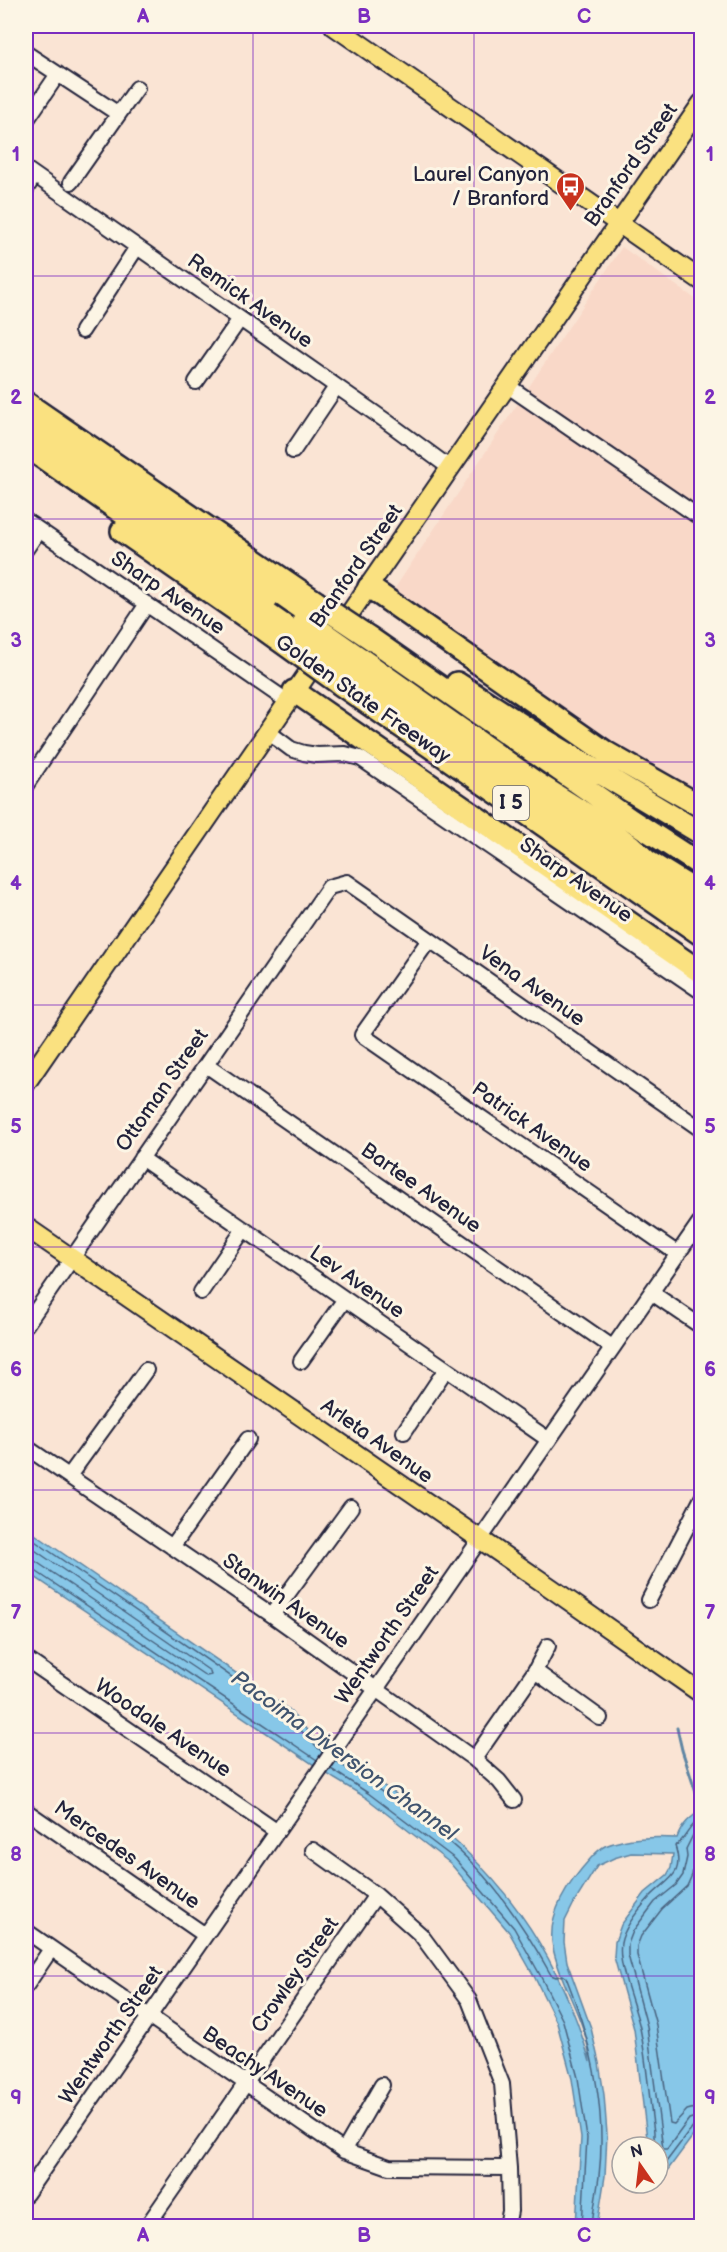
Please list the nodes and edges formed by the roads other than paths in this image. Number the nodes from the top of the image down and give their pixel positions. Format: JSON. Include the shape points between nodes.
{"nodes":[{"id":1,"x":334,"y":26,"type":"edge"},
{"id":2,"x":26,"y":53,"type":"edge"},
{"id":3,"x":58,"y":74,"type":"junction"},
{"id":4,"x":136,"y":88,"type":"dead end"},
{"id":5,"x":702,"y":103,"type":"edge"},
{"id":6,"x":117,"y":113,"type":"junction"},
{"id":7,"x":26,"y":121,"type":"edge"},
{"id":8,"x":30,"y":172,"type":"edge"},
{"id":9,"x":70,"y":182,"type":"dead end"},
{"id":10,"x":26,"y":189,"type":"edge"},
{"id":11,"x":618,"y":222,"type":"junction"},
{"id":12,"x":137,"y":247,"type":"junction"},
{"id":13,"x":702,"y":281,"type":"edge"},
{"id":14,"x":240,"y":319,"type":"junction"},
{"id":15,"x":82,"y":331,"type":"dead end"},
{"id":16,"x":196,"y":382,"type":"dead end"},
{"id":17,"x":508,"y":386,"type":"junction"},
{"id":18,"x":336,"y":387,"type":"junction"},
{"id":19,"x":26,"y":403,"type":"edge"},
{"id":20,"x":26,"y":427,"type":"edge"},
{"id":21,"x":26,"y":446,"type":"edge"},
{"id":22,"x":293,"y":452,"type":"dead end"},
{"id":23,"x":26,"y":464,"type":"edge"},
{"id":24,"x":450,"y":468,"type":"junction"},
{"id":25,"x":702,"y":519,"type":"edge"},
{"id":26,"x":26,"y":521,"type":"edge"},
{"id":27,"x":39,"y":530,"type":"junction"},
{"id":28,"x":26,"y":549,"type":"edge"},
{"id":29,"x":369,"y":587,"type":"junction"},
{"id":30,"x":147,"y":603,"type":"junction"},
{"id":31,"x":310,"y":611,"type":"junction"},
{"id":32,"x":266,"y":621,"type":"junction"},
{"id":33,"x":414,"y":669,"type":"junction"},
{"id":34,"x":348,"y":670,"type":"junction"},
{"id":35,"x":291,"y":696,"type":"junction"},
{"id":36,"x":267,"y":731,"type":"junction"},
{"id":37,"x":26,"y":785,"type":"edge"},
{"id":38,"x":702,"y":807,"type":"edge"},
{"id":39,"x":702,"y":834,"type":"edge"},
{"id":40,"x":630,"y":845,"type":"junction"},
{"id":41,"x":702,"y":866,"type":"edge"},
{"id":42,"x":336,"y":883,"type":"joint"},
{"id":43,"x":702,"y":889,"type":"edge"},
{"id":44,"x":702,"y":896,"type":"edge"},
{"id":45,"x":702,"y":916,"type":"edge"},
{"id":46,"x":702,"y":935,"type":"edge"},
{"id":47,"x":429,"y":940,"type":"junction"},
{"id":48,"x":702,"y":973,"type":"edge"},
{"id":49,"x":702,"y":992,"type":"edge"},
{"id":50,"x":206,"y":1065,"type":"junction"},
{"id":51,"x":26,"y":1083,"type":"edge"},
{"id":52,"x":702,"y":1131,"type":"edge"},
{"id":53,"x":141,"y":1158,"type":"junction"},
{"id":54,"x":702,"y":1218,"type":"edge"},
{"id":55,"x":26,"y":1227,"type":"edge"},
{"id":56,"x":244,"y":1229,"type":"junction"},
{"id":57,"x":678,"y":1254,"type":"junction"},
{"id":58,"x":72,"y":1258,"type":"junction"},
{"id":59,"x":201,"y":1292,"type":"dead end"},
{"id":60,"x":652,"y":1293,"type":"junction"},
{"id":61,"x":345,"y":1299,"type":"junction"},
{"id":62,"x":26,"y":1325,"type":"edge"},
{"id":63,"x":702,"y":1327,"type":"edge"},
{"id":64,"x":612,"y":1347,"type":"junction"},
{"id":65,"x":301,"y":1361,"type":"dead end"},
{"id":66,"x":446,"y":1369,"type":"junction"},
{"id":67,"x":146,"y":1370,"type":"dead end"},
{"id":68,"x":404,"y":1432,"type":"dead end"},
{"id":69,"x":248,"y":1439,"type":"dead end"},
{"id":70,"x":549,"y":1440,"type":"junction"},
{"id":71,"x":26,"y":1448,"type":"edge"},
{"id":72,"x":69,"y":1476,"type":"junction"},
{"id":73,"x":702,"y":1498,"type":"edge"},
{"id":74,"x":351,"y":1507,"type":"dead end"},
{"id":75,"x":479,"y":1540,"type":"junction"},
{"id":76,"x":172,"y":1547,"type":"junction"},
{"id":77,"x":649,"y":1600,"type":"dead end"},
{"id":78,"x":272,"y":1615,"type":"junction"},
{"id":79,"x":548,"y":1646,"type":"dead end"},
{"id":80,"x":26,"y":1659,"type":"edge"},
{"id":81,"x":536,"y":1671,"type":"junction"},
{"id":82,"x":374,"y":1689,"type":"junction"},
{"id":83,"x":702,"y":1694,"type":"edge"},
{"id":84,"x":600,"y":1718,"type":"dead end"},
{"id":85,"x":474,"y":1759,"type":"junction"},
{"id":86,"x":514,"y":1800,"type":"dead end"},
{"id":87,"x":26,"y":1811,"type":"edge"},
{"id":88,"x":276,"y":1830,"type":"junction"},
{"id":89,"x":313,"y":1850,"type":"dead end"},
{"id":90,"x":376,"y":1895,"type":"junction"},
{"id":91,"x":26,"y":1931,"type":"edge"},
{"id":92,"x":205,"y":1935,"type":"junction"},
{"id":93,"x":51,"y":1949,"type":"junction"},
{"id":94,"x":26,"y":1986,"type":"edge"},
{"id":95,"x":148,"y":2018,"type":"junction"},
{"id":96,"x":246,"y":2083,"type":"junction"},
{"id":97,"x":382,"y":2085,"type":"dead end"},
{"id":98,"x":344,"y":2151,"type":"junction"},
{"id":99,"x":509,"y":2169,"type":"junction"},
{"id":100,"x":26,"y":2194,"type":"edge"},
{"id":101,"x":147,"y":2226,"type":"edge"},
{"id":102,"x":507,"y":2226,"type":"edge"}],
"edges":[{"from":1,"to":11,"type":"main road"},
{"from":2,"to":3,"type":"street"},
{"from":3,"to":6,"type":"street"},
{"from":3,"to":7,"type":"street"},
{"from":4,"to":6,"type":"street"},
{"from":5,"to":11,"type":"main road","name":"Branford Street"},
{"from":6,"to":9,"type":"street"},
{"from":8,"to":10,"type":"street"},
{"from":8,"to":12,"type":"street","name":"Remick Avenue"},
{"from":11,"to":13,"type":"main road"},
{"from":11,"to":17,"type":"main road","name":"Branford Street"},
{"from":12,"to":14,"type":"street","name":"Remick Avenue"},
{"from":12,"to":15,"type":"street"},
{"from":14,"to":16,"type":"street"},
{"from":14,"to":18,"type":"street","name":"Remick Avenue"},
{"from":17,"to":24,"type":"main road","name":"Branford Street"},
{"from":17,"to":25,"type":"street"},
{"from":18,"to":22,"type":"street"},
{"from":18,"to":24,"type":"street","name":"Remick Avenue"},
{"from":19,"to":31,"type":"highway","number":"I 5"},
{"from":20,"to":31,"type":"highway"},
{"from":21,"to":32,"type":"highway"},
{"from":23,"to":32,"type":"highway","name":"Golden State Freeway","number":"I 5"},
{"from":24,"to":29,"type":"main road","name":"Branford Street"},
{"from":26,"to":27,"type":"street","name":"Sharp Avenue"},
{"from":27,"to":28,"type":"street"},
{"from":27,"to":30,"type":"street","name":"Sharp Avenue"},
{"from":29,"to":35,"type":"main road","name":"Branford Street"},
{"from":29,"to":38,"type":"highway","via":[[607,753]]},
{"from":30,"to":35,"type":"street","name":"Sharp Avenue"},
{"from":30,"to":37,"type":"street"},
{"from":31,"to":33,"type":"highway","number":"I 5","bridge":true,"via":[[370,638]]},
{"from":31,"to":34,"type":"highway","bridge":true},
{"from":32,"to":34,"type":"highway","name":"Golden State Freeway","number":"I 5","bridge":true},
{"from":33,"to":39,"type":"highway","via":[[458,683]]},
{"from":33,"to":41,"type":"highway","number":"I 5"},
{"from":34,"to":40,"type":"highway","via":[[538,784]]},
{"from":34,"to":45,"type":"highway"},
{"from":34,"to":46,"type":"highway","name":"Golden State Freeway","number":"I 5"},
{"from":35,"to":36,"type":"main road","name":"Branford Street"},
{"from":35,"to":48,"type":"highway"},
{"from":36,"to":49,"type":"street","name":"Sharp Avenue","via":[[291,749],[304,753],[360,758]]},
{"from":36,"to":51,"type":"main road","name":"Branford Street"},
{"from":40,"to":43,"type":"highway"},
{"from":40,"to":44,"type":"highway","via":[[647,861]]},
{"from":42,"to":47,"type":"street","name":"Vena Avenue","via":[[347,882]]},
{"from":42,"to":50,"type":"street","name":"Ottoman Street","via":[[329,887]]},
{"from":47,"to":52,"type":"street","name":"Vena Avenue"},
{"from":47,"to":57,"type":"street","name":"Patrick Avenue","via":[[362,1035]]},
{"from":50,"to":53,"type":"street","name":"Ottoman Street"},
{"from":50,"to":64,"type":"street","name":"Bartee Avenue"},
{"from":53,"to":56,"type":"street","name":"Lev Avenue"},
{"from":53,"to":58,"type":"street","name":"Ottoman Street"},
{"from":54,"to":57,"type":"street","name":"Wentworth Street"},
{"from":55,"to":58,"type":"main road","name":"Arleta Avenue"},
{"from":56,"to":59,"type":"street"},
{"from":56,"to":61,"type":"street","name":"Lev Avenue"},
{"from":57,"to":60,"type":"street","name":"Wentworth Street"},
{"from":58,"to":62,"type":"street","name":"Ottoman Street"},
{"from":58,"to":75,"type":"main road","name":"Arleta Avenue"},
{"from":60,"to":63,"type":"street"},
{"from":60,"to":64,"type":"street","name":"Wentworth Street"},
{"from":61,"to":65,"type":"street"},
{"from":61,"to":66,"type":"street","name":"Lev Avenue"},
{"from":64,"to":70,"type":"street","name":"Wentworth Street"},
{"from":66,"to":68,"type":"street"},
{"from":66,"to":70,"type":"street","name":"Lev Avenue"},
{"from":67,"to":72,"type":"street"},
{"from":69,"to":76,"type":"street"},
{"from":70,"to":75,"type":"street","name":"Wentworth Street"},
{"from":71,"to":72,"type":"street","name":"Stanwin Avenue"},
{"from":72,"to":76,"type":"street","name":"Stanwin Avenue"},
{"from":73,"to":77,"type":"street"},
{"from":74,"to":78,"type":"street"},
{"from":75,"to":82,"type":"street","name":"Wentworth Street"},
{"from":75,"to":83,"type":"main road","name":"Arleta Avenue"},
{"from":76,"to":78,"type":"street","name":"Stanwin Avenue"},
{"from":78,"to":82,"type":"street","name":"Stanwin Avenue"},
{"from":79,"to":81,"type":"street"},
{"from":80,"to":88,"type":"street","name":"Woodale Avenue"},
{"from":81,"to":84,"type":"street"},
{"from":81,"to":85,"type":"street"},
{"from":82,"to":85,"type":"street","name":"Stanwin Avenue"},
{"from":82,"to":88,"type":"street","name":"Wentworth Street"},
{"from":85,"to":86,"type":"street","name":"Stanwin Avenue"},
{"from":87,"to":92,"type":"street","name":"Mercedes Avenue"},
{"from":88,"to":92,"type":"street","name":"Wentworth Street"},
{"from":89,"to":90,"type":"street"},
{"from":90,"to":96,"type":"street","name":"Crowley Street"},
{"from":90,"to":99,"type":"street","via":[[421,1935],[469,2000],[502,2084]]},
{"from":91,"to":93,"type":"street","name":"Beachy Avenue"},
{"from":92,"to":95,"type":"street","name":"Wentworth Street"},
{"from":93,"to":94,"type":"street"},
{"from":93,"to":95,"type":"street","name":"Beachy Avenue"},
{"from":95,"to":96,"type":"street","name":"Beachy Avenue"},
{"from":95,"to":100,"type":"street","name":"Wentworth Street"},
{"from":96,"to":98,"type":"street","name":"Beachy Avenue"},
{"from":96,"to":101,"type":"street","name":"Crowley Street"},
{"from":97,"to":98,"type":"street"},
{"from":98,"to":99,"type":"street","name":"Beachy Avenue","via":[[389,2167]]},
{"from":99,"to":102,"type":"street"}]}
